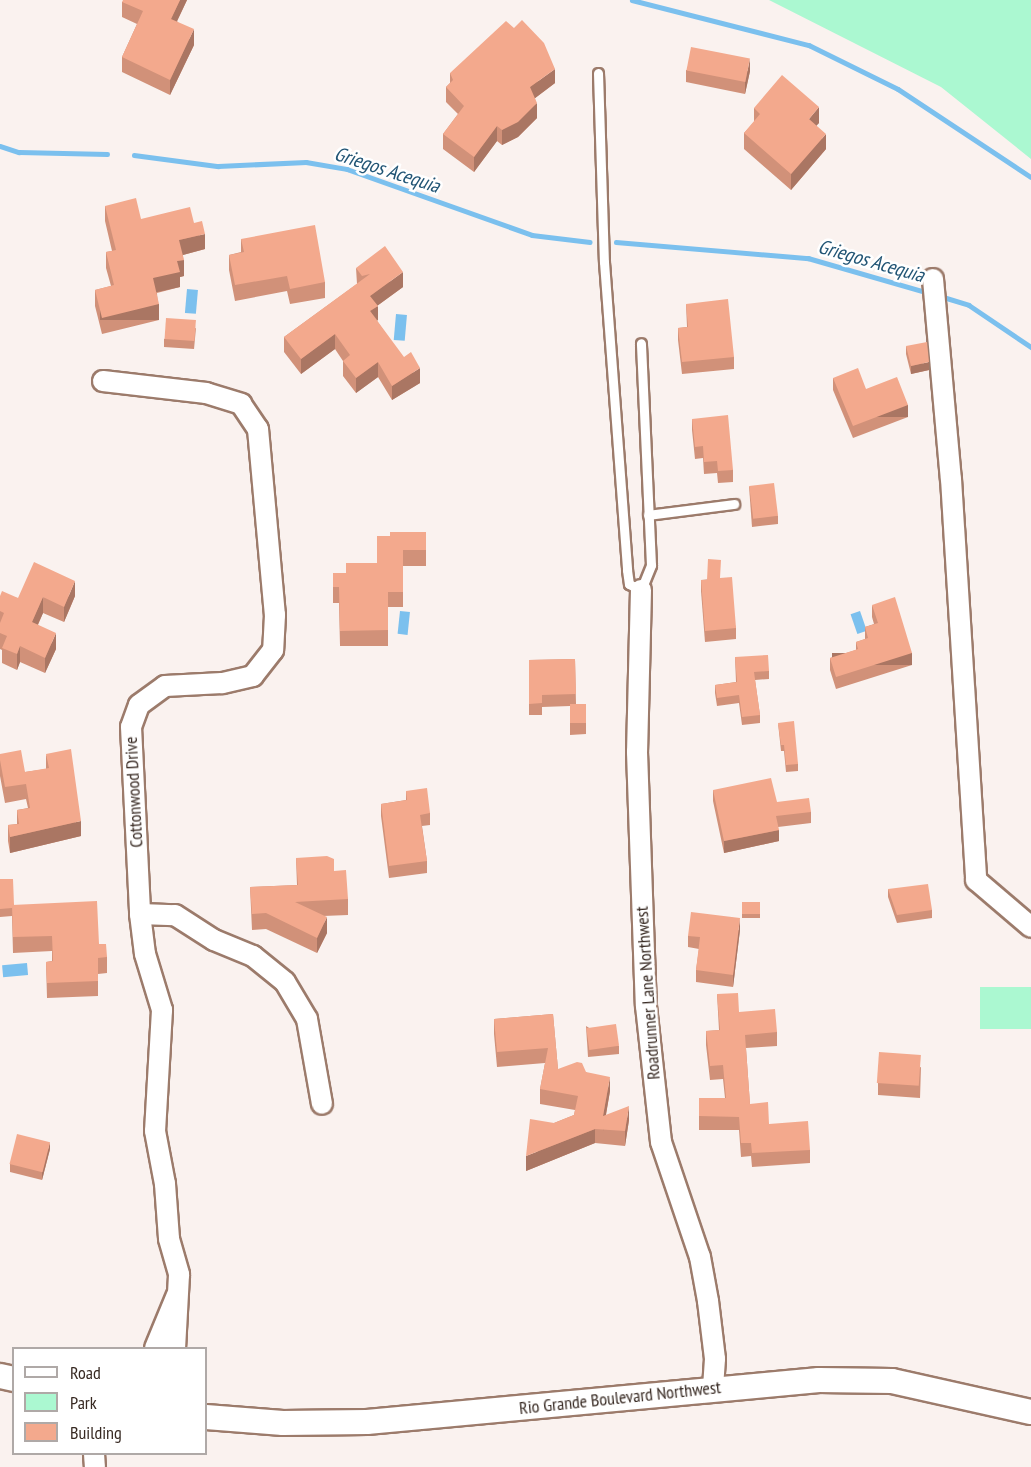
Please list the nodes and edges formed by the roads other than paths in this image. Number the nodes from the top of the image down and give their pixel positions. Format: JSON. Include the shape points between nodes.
{"nodes":[{"id":1,"x":598,"y":73,"type":"dead end"},
{"id":2,"x":933,"y":282,"type":"dead end"},
{"id":3,"x":641,"y":343,"type":"dead end"},
{"id":4,"x":103,"y":381,"type":"dead end"},
{"id":5,"x":734,"y":504,"type":"dead end"},
{"id":6,"x":648,"y":515,"type":"junction"},
{"id":7,"x":641,"y":590,"type":"junction"},
{"id":8,"x":140,"y":914,"type":"junction"},
{"id":9,"x":1031,"y":927,"type":"edge"},
{"id":10,"x":322,"y":1104,"type":"dead end"},
{"id":11,"x":178,"y":1292,"type":"junction"},
{"id":12,"x":155,"y":1347,"type":"edge"},
{"id":13,"x":175,"y":1347,"type":"edge"},
{"id":14,"x":713,"y":1389,"type":"junction"},
{"id":15,"x":1031,"y":1412,"type":"edge"},
{"id":16,"x":207,"y":1417,"type":"edge"}],
"edges":[{"from":1,"to":7,"type":"lane","via":[[604,262],[627,570],[629,584]]},
{"from":2,"to":9,"type":"street","via":[[976,880]]},
{"from":3,"to":6,"type":"lane"},
{"from":4,"to":8,"type":"street","name":"Cottonwood Drive","via":[[206,393],[241,404],[258,429],[275,615],[273,650],[253,676],[222,683],[165,686],[145,698],[135,711],[130,738]]},
{"from":5,"to":6,"type":"lane"},
{"from":6,"to":7,"type":"lane","via":[[651,565]]},
{"from":7,"to":14,"type":"street","name":"Roadrunner Lane Northwest","via":[[637,752],[646,1006],[661,1142],[700,1257],[708,1301],[715,1359]]},
{"from":8,"to":10,"type":"street","via":[[175,915],[208,937],[253,956],[285,982],[307,1019]]},
{"from":8,"to":11,"type":"street","name":"Cottonwood Drive","via":[[145,954],[162,1010],[156,1145]]},
{"from":11,"to":12,"type":"street"},
{"from":11,"to":13,"type":"street","name":"Cottonwood Drive"},
{"from":14,"to":15,"type":"street","name":"Rio Grande Boulevard Northwest","via":[[819,1380],[892,1381]]},
{"from":14,"to":16,"type":"street","name":"Rio Grande Boulevard Northwest","via":[[366,1422],[283,1423]]}]}
